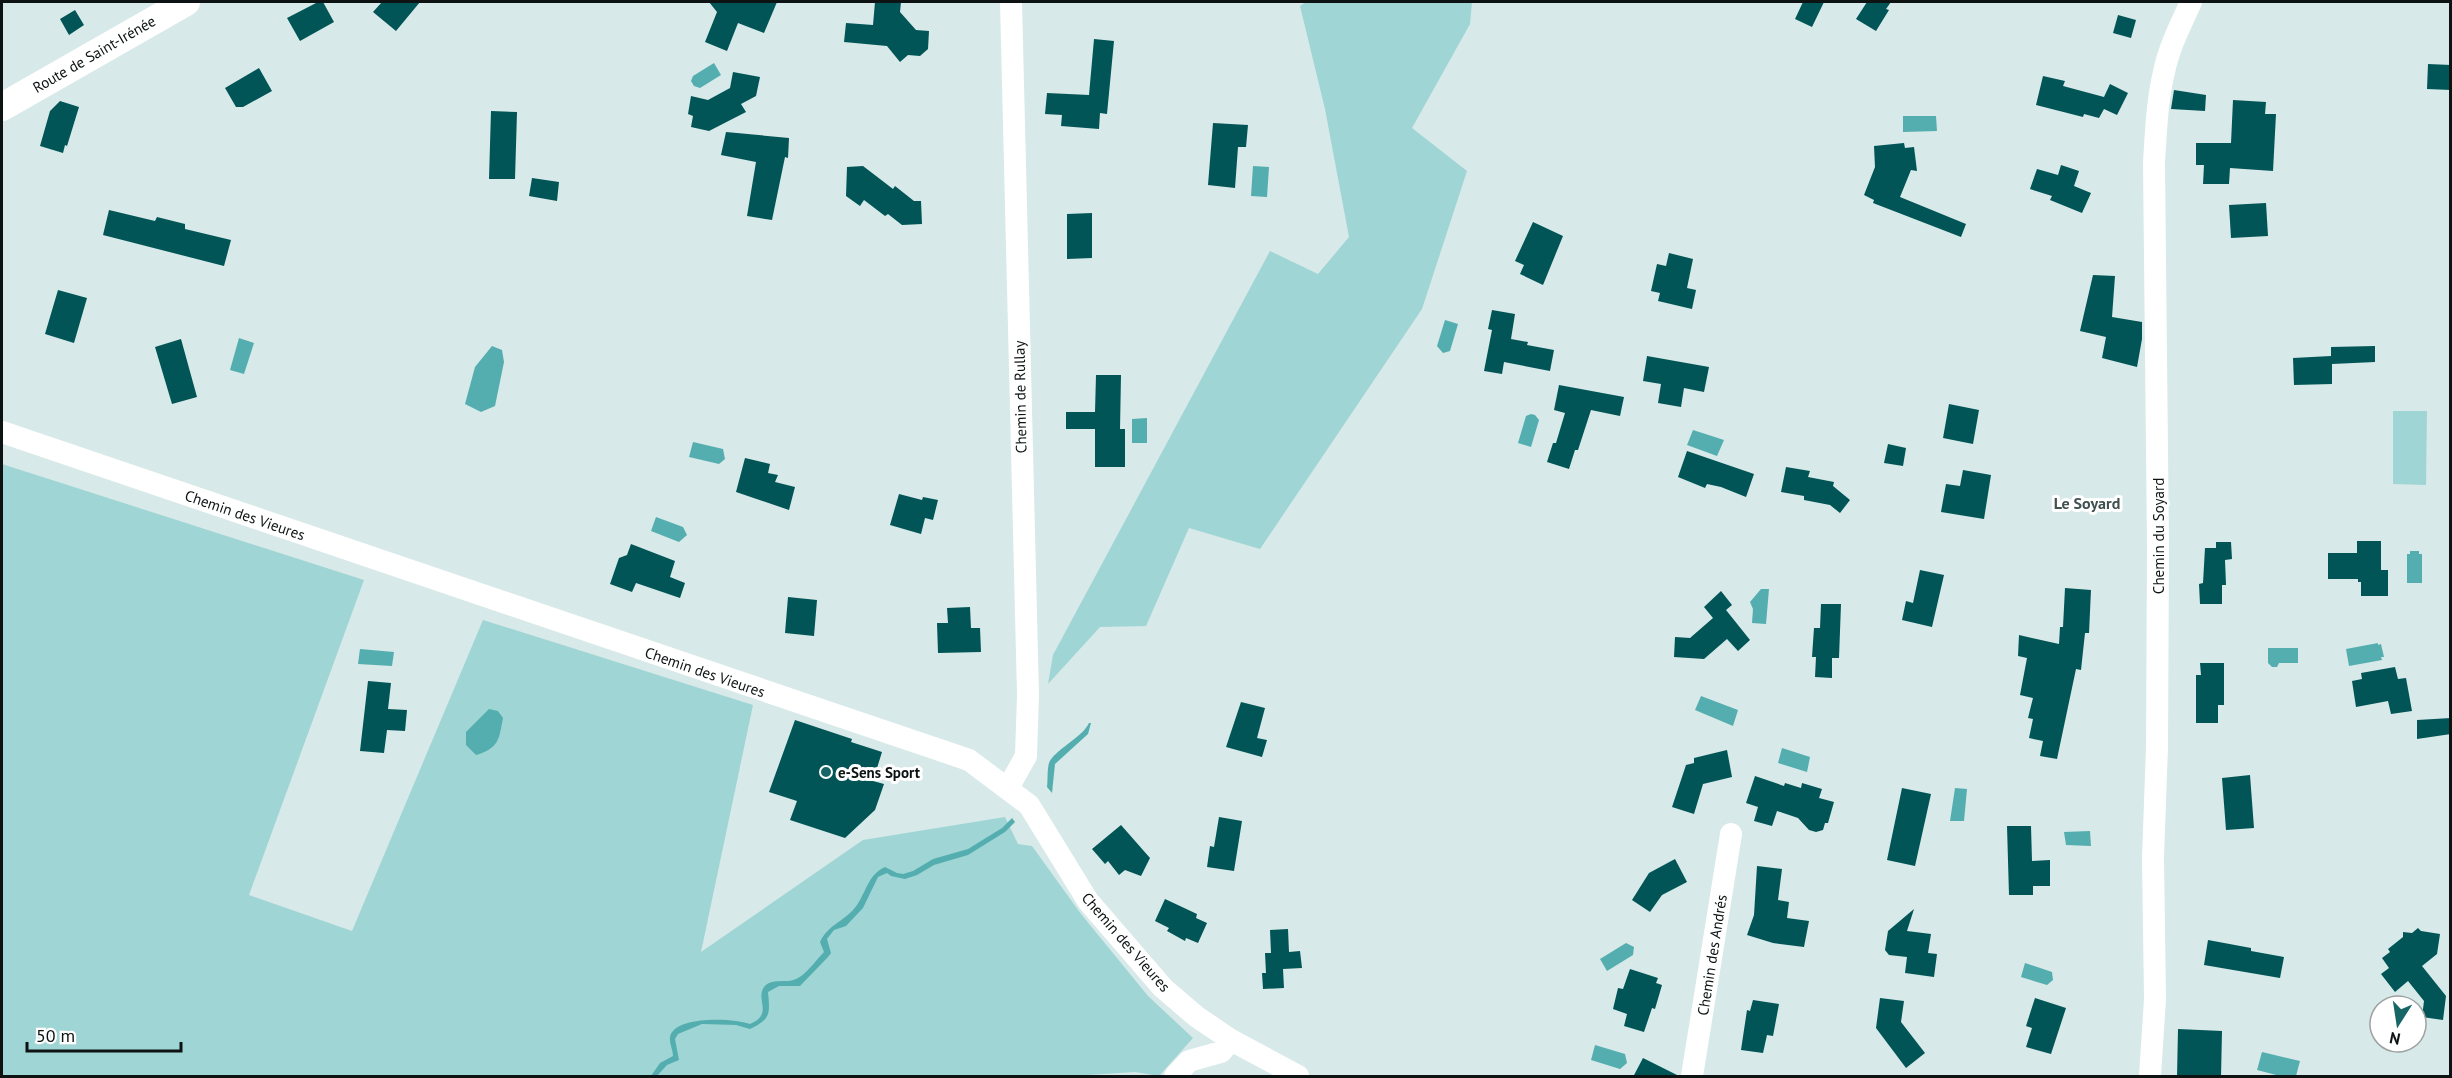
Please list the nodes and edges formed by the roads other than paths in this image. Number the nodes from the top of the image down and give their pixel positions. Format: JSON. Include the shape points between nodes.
{"nodes":[{"id":1,"x":186,"y":2,"type":"edge"},
{"id":2,"x":1011,"y":2,"type":"edge"},
{"id":3,"x":2192,"y":2,"type":"edge"},
{"id":4,"x":2,"y":107,"type":"edge"},
{"id":5,"x":2,"y":432,"type":"edge"},
{"id":6,"x":1008,"y":788,"type":"junction"},
{"id":7,"x":1731,"y":834,"type":"dead end"},
{"id":8,"x":1231,"y":1040,"type":"junction"},
{"id":9,"x":1175,"y":1077,"type":"edge"},
{"id":10,"x":1298,"y":1077,"type":"edge"},
{"id":11,"x":1692,"y":1077,"type":"edge"},
{"id":12,"x":2150,"y":1077,"type":"edge"}],
"edges":[{"from":1,"to":4,"type":"street","name":"Route de Saint-Irénée"},
{"from":2,"to":6,"type":"street","name":"Chemin de Rullay","via":[[1028,695],[1026,756]]},
{"from":3,"to":12,"type":"street","name":"Chemin du Soyard","via":[[2175,35],[2164,72],[2154,162],[2158,556],[2155,999]]},
{"from":5,"to":6,"type":"street","name":"Chemin des Vieures","via":[[969,760]]},
{"from":6,"to":8,"type":"street","name":"Chemin des Vieures","via":[[1029,805],[1088,901],[1163,987]]},
{"from":7,"to":11,"type":"street","name":"Chemin des Andrés"},
{"from":8,"to":9,"type":"street","via":[[1221,1052],[1189,1060]]},
{"from":8,"to":10,"type":"street","name":"Chemin des Vieures"}]}
